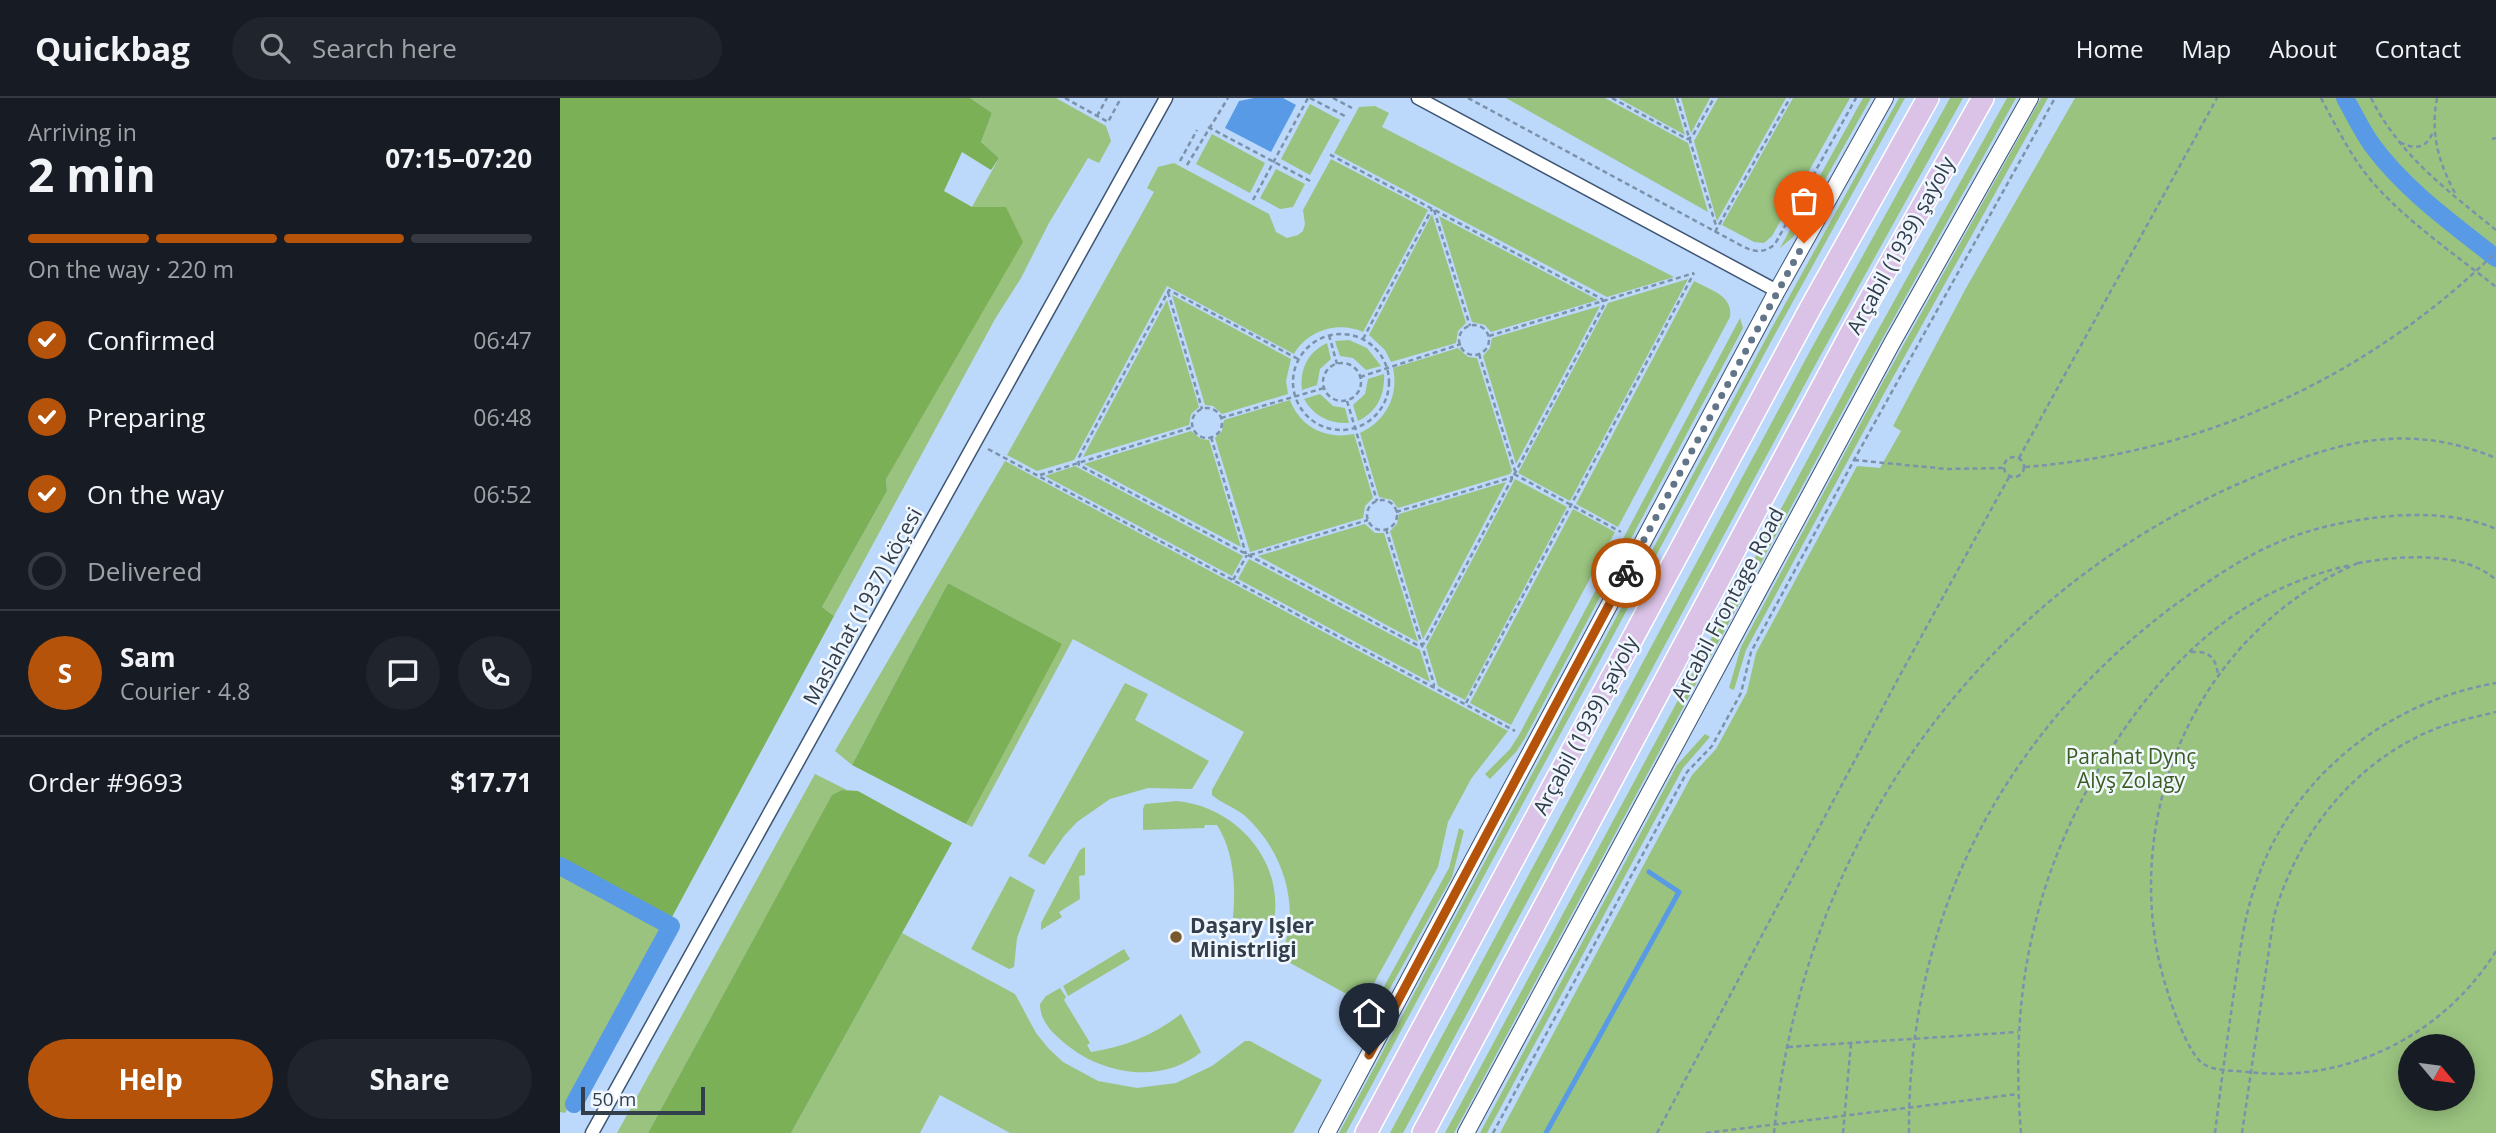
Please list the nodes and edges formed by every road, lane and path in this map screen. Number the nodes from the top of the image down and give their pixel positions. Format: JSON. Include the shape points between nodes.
{"nodes":[{"id":1,"x":1065,"y":98,"type":"edge"},
{"id":2,"x":1107,"y":98,"type":"edge"},
{"id":3,"x":1121,"y":98,"type":"edge"},
{"id":4,"x":1166,"y":98,"type":"edge"},
{"id":5,"x":1228,"y":98,"type":"edge"},
{"id":6,"x":1299,"y":98,"type":"edge"},
{"id":7,"x":1333,"y":98,"type":"edge"},
{"id":8,"x":1418,"y":98,"type":"edge"},
{"id":9,"x":1468,"y":98,"type":"edge"},
{"id":10,"x":1612,"y":98,"type":"edge"},
{"id":11,"x":1678,"y":98,"type":"edge"},
{"id":12,"x":1714,"y":98,"type":"edge"},
{"id":13,"x":1790,"y":98,"type":"edge"},
{"id":14,"x":1856,"y":98,"type":"edge"},
{"id":15,"x":1885,"y":98,"type":"edge"},
{"id":16,"x":1928,"y":98,"type":"edge"},
{"id":17,"x":1983,"y":98,"type":"edge"},
{"id":18,"x":2030,"y":98,"type":"edge"},
{"id":19,"x":2055,"y":98,"type":"edge"},
{"id":20,"x":2217,"y":98,"type":"edge"},
{"id":21,"x":2321,"y":98,"type":"edge"},
{"id":22,"x":2371,"y":98,"type":"edge"},
{"id":23,"x":2437,"y":98,"type":"edge"},
{"id":24,"x":1308,"y":99,"type":"edge"},
{"id":25,"x":1352,"y":108,"type":"dead end"},
{"id":26,"x":1097,"y":116,"type":"junction"},
{"id":27,"x":1346,"y":117,"type":"dead end"},
{"id":28,"x":1208,"y":127,"type":"junction"},
{"id":29,"x":2434,"y":129,"type":"junction"},
{"id":30,"x":1197,"y":130,"type":"dead end"},
{"id":31,"x":1689,"y":138,"type":"junction"},
{"id":32,"x":2396,"y":140,"type":"junction"},
{"id":33,"x":1327,"y":153,"type":"dead end"},
{"id":34,"x":1180,"y":161,"type":"dead end"},
{"id":35,"x":1273,"y":161,"type":"junction"},
{"id":36,"x":1187,"y":165,"type":"dead end"},
{"id":37,"x":1312,"y":182,"type":"dead end"},
{"id":38,"x":2458,"y":199,"type":"junction"},
{"id":39,"x":1253,"y":200,"type":"dead end"},
{"id":40,"x":1433,"y":209,"type":"junction"},
{"id":41,"x":1716,"y":230,"type":"junction"},
{"id":42,"x":2496,"y":230,"type":"edge"},
{"id":43,"x":2496,"y":251,"type":"edge"},
{"id":44,"x":2476,"y":271,"type":"junction"},
{"id":45,"x":2496,"y":287,"type":"edge"},
{"id":46,"x":1777,"y":291,"type":"junction"},
{"id":47,"x":1168,"y":292,"type":"junction"},
{"id":48,"x":1603,"y":302,"type":"junction"},
{"id":49,"x":1470,"y":326,"type":"junction"},
{"id":50,"x":1329,"y":335,"type":"junction"},
{"id":51,"x":1489,"y":336,"type":"junction"},
{"id":52,"x":1363,"y":339,"type":"junction"},
{"id":53,"x":1461,"y":344,"type":"junction"},
{"id":54,"x":1479,"y":354,"type":"junction"},
{"id":55,"x":1298,"y":359,"type":"junction"},
{"id":56,"x":1337,"y":364,"type":"junction"},
{"id":57,"x":1386,"y":367,"type":"junction"},
{"id":58,"x":1360,"y":377,"type":"junction"},
{"id":59,"x":1324,"y":388,"type":"junction"},
{"id":60,"x":1295,"y":396,"type":"junction"},
{"id":61,"x":1347,"y":401,"type":"junction"},
{"id":62,"x":1202,"y":409,"type":"junction"},
{"id":63,"x":1221,"y":418,"type":"junction"},
{"id":64,"x":1193,"y":427,"type":"junction"},
{"id":65,"x":1355,"y":427,"type":"junction"},
{"id":66,"x":1211,"y":437,"type":"junction"},
{"id":67,"x":988,"y":449,"type":"dead end"},
{"id":68,"x":2019,"y":458,"type":"junction"},
{"id":69,"x":2496,"y":458,"type":"edge"},
{"id":70,"x":1854,"y":460,"type":"junction"},
{"id":71,"x":1079,"y":462,"type":"junction"},
{"id":72,"x":2025,"y":467,"type":"junction"},
{"id":73,"x":2004,"y":468,"type":"junction"},
{"id":74,"x":1514,"y":474,"type":"junction"},
{"id":75,"x":1040,"y":476,"type":"junction"},
{"id":76,"x":2009,"y":477,"type":"junction"},
{"id":77,"x":1377,"y":501,"type":"junction"},
{"id":78,"x":1572,"y":505,"type":"junction"},
{"id":79,"x":1396,"y":512,"type":"junction"},
{"id":80,"x":1368,"y":520,"type":"junction"},
{"id":81,"x":1386,"y":529,"type":"junction"},
{"id":82,"x":2496,"y":529,"type":"edge"},
{"id":83,"x":1621,"y":532,"type":"dead end"},
{"id":84,"x":1248,"y":555,"type":"junction"},
{"id":85,"x":2358,"y":563,"type":"junction"},
{"id":86,"x":1233,"y":580,"type":"junction"},
{"id":87,"x":2496,"y":580,"type":"edge"},
{"id":88,"x":1422,"y":645,"type":"junction"},
{"id":89,"x":2191,"y":652,"type":"junction"},
{"id":90,"x":2218,"y":674,"type":"junction"},
{"id":91,"x":2496,"y":683,"type":"edge"},
{"id":92,"x":1433,"y":687,"type":"junction"},
{"id":93,"x":1466,"y":705,"type":"junction"},
{"id":94,"x":2496,"y":712,"type":"edge"},
{"id":95,"x":1515,"y":731,"type":"dead end"},
{"id":96,"x":2496,"y":951,"type":"edge"},
{"id":97,"x":2018,"y":1032,"type":"junction"},
{"id":98,"x":1915,"y":1039,"type":"junction"},
{"id":99,"x":1851,"y":1043,"type":"junction"},
{"id":100,"x":1787,"y":1047,"type":"junction"},
{"id":101,"x":2223,"y":1069,"type":"junction"},
{"id":102,"x":2251,"y":1072,"type":"junction"},
{"id":103,"x":2018,"y":1094,"type":"junction"},
{"id":104,"x":1909,"y":1108,"type":"junction"},
{"id":105,"x":1844,"y":1116,"type":"junction"},
{"id":106,"x":1775,"y":1124,"type":"junction"},
{"id":107,"x":592,"y":1133,"type":"edge"},
{"id":108,"x":1327,"y":1133,"type":"edge"},
{"id":109,"x":1366,"y":1133,"type":"edge"},
{"id":110,"x":1423,"y":1133,"type":"edge"},
{"id":111,"x":1466,"y":1133,"type":"edge"},
{"id":112,"x":1493,"y":1133,"type":"edge"},
{"id":113,"x":1657,"y":1133,"type":"edge"},
{"id":114,"x":1706,"y":1133,"type":"edge"},
{"id":115,"x":1774,"y":1133,"type":"edge"},
{"id":116,"x":1843,"y":1133,"type":"edge"},
{"id":117,"x":1909,"y":1133,"type":"edge"},
{"id":118,"x":2021,"y":1133,"type":"edge"},
{"id":119,"x":2215,"y":1133,"type":"edge"},
{"id":120,"x":2242,"y":1133,"type":"edge"}],
"edges":[{"from":1,"to":26,"type":"path"},
{"from":2,"to":26,"type":"path"},
{"from":3,"to":26,"type":"path","via":[[1108,121]]},
{"from":4,"to":107,"type":"street","name":"Maslahat (1937) köçesi"},
{"from":5,"to":28,"type":"path"},
{"from":6,"to":24,"type":"path"},
{"from":7,"to":25,"type":"path"},
{"from":8,"to":46,"type":"street"},
{"from":9,"to":41,"type":"path"},
{"from":10,"to":31,"type":"path"},
{"from":11,"to":31,"type":"path"},
{"from":12,"to":31,"type":"path"},
{"from":13,"to":41,"type":"path"},
{"from":14,"to":41,"type":"path","via":[[1775,244],[1760,252],[1749,250]]},
{"from":15,"to":46,"type":"street"},
{"from":16,"to":109,"type":"main road","name":"Arçabil (1939) şaýoly","via":[[1804,319]]},
{"from":17,"to":110,"type":"main road","name":"Arçabil (1939) şaýoly","via":[[1853,329]]},
{"from":18,"to":111,"type":"street","name":"Arcabil Frontage Road","via":[[1892,343]]},
{"from":19,"to":70,"type":"path"},
{"from":20,"to":68,"type":"path"},
{"from":21,"to":44,"type":"path","via":[[2350,152],[2375,185]]},
{"from":22,"to":32,"type":"path"},
{"from":23,"to":29,"type":"path"},
{"from":24,"to":27,"type":"path"},
{"from":24,"to":35,"type":"path"},
{"from":28,"to":35,"type":"path"},
{"from":28,"to":36,"type":"path"},
{"from":29,"to":32,"type":"path","via":[[2418,148]]},
{"from":29,"to":38,"type":"path","via":[[2441,166]]},
{"from":30,"to":34,"type":"path"},
{"from":31,"to":41,"type":"path"},
{"from":32,"to":38,"type":"path"},
{"from":33,"to":40,"type":"path"},
{"from":35,"to":37,"type":"path"},
{"from":35,"to":39,"type":"path"},
{"from":38,"to":42,"type":"path"},
{"from":40,"to":48,"type":"path"},
{"from":40,"to":49,"type":"path"},
{"from":40,"to":52,"type":"path"},
{"from":43,"to":44,"type":"path"},
{"from":44,"to":45,"type":"path"},
{"from":44,"to":72,"type":"path","via":[[2367,355],[2262,411],[2142,447]]},
{"from":46,"to":108,"type":"street"},
{"from":47,"to":55,"type":"path"},
{"from":47,"to":62,"type":"path"},
{"from":47,"to":71,"type":"path"},
{"from":48,"to":51,"type":"path"},
{"from":48,"to":74,"type":"path"},
{"from":48,"to":78,"type":"path","via":[[1695,273]]},
{"from":49,"to":51,"type":"path","via":[[1480,326]]},
{"from":49,"to":53,"type":"path","via":[[1462,332]]},
{"from":50,"to":52,"type":"path"},
{"from":50,"to":55,"type":"path","via":[[1309,345]]},
{"from":50,"to":56,"type":"path"},
{"from":51,"to":54,"type":"path","via":[[1487,348]]},
{"from":52,"to":57,"type":"path","via":[[1380,354]]},
{"from":53,"to":54,"type":"path","via":[[1469,354]]},
{"from":53,"to":57,"type":"path"},
{"from":54,"to":74,"type":"path"},
{"from":55,"to":60,"type":"path"},
{"from":56,"to":58,"type":"path","via":[[1347,364]]},
{"from":56,"to":59,"type":"path","via":[[1328,369]]},
{"from":57,"to":58,"type":"path"},
{"from":57,"to":65,"type":"path","via":[[1389,382],[1384,401],[1372,418]]},
{"from":58,"to":61,"type":"path","via":[[1361,387]]},
{"from":59,"to":60,"type":"path"},
{"from":59,"to":61,"type":"path","via":[[1329,396]]},
{"from":60,"to":63,"type":"path"},
{"from":60,"to":65,"type":"path","via":[[1301,410],[1316,423],[1335,429]]},
{"from":61,"to":65,"type":"path"},
{"from":62,"to":63,"type":"path","via":[[1213,409]]},
{"from":62,"to":64,"type":"path","via":[[1194,415]]},
{"from":63,"to":66,"type":"path","via":[[1219,431]]},
{"from":64,"to":66,"type":"path","via":[[1201,436]]},
{"from":64,"to":71,"type":"path"},
{"from":65,"to":77,"type":"path"},
{"from":66,"to":84,"type":"path"},
{"from":67,"to":75,"type":"path"},
{"from":68,"to":72,"type":"path"},
{"from":68,"to":73,"type":"path","via":[[2008,459]]},
{"from":69,"to":100,"type":"path","via":[[2457,445],[2408,439],[2367,440],[2318,452],[2214,494],[2141,535],[2048,602],[1948,704],[1867,826],[1826,913],[1798,996]]},
{"from":70,"to":73,"type":"path","via":[[1947,470]]},
{"from":70,"to":112,"type":"path","via":[[1751,652],[1741,693],[1712,746],[1687,772]]},
{"from":71,"to":75,"type":"path"},
{"from":71,"to":84,"type":"path"},
{"from":72,"to":76,"type":"path","via":[[2020,476]]},
{"from":73,"to":76,"type":"path"},
{"from":74,"to":78,"type":"path"},
{"from":74,"to":79,"type":"path"},
{"from":74,"to":88,"type":"path"},
{"from":75,"to":86,"type":"path"},
{"from":76,"to":113,"type":"path"},
{"from":77,"to":79,"type":"path","via":[[1387,502]]},
{"from":77,"to":80,"type":"path","via":[[1369,507]]},
{"from":78,"to":83,"type":"path"},
{"from":78,"to":93,"type":"path"},
{"from":79,"to":81,"type":"path","via":[[1394,523]]},
{"from":80,"to":81,"type":"path","via":[[1376,529]]},
{"from":80,"to":84,"type":"path"},
{"from":81,"to":88,"type":"path"},
{"from":82,"to":98,"type":"path","via":[[2456,519],[2414,516],[2320,527],[2249,557],[2146,627],[2055,717],[1990,811],[1946,908]]},
{"from":84,"to":86,"type":"path"},
{"from":84,"to":88,"type":"path"},
{"from":85,"to":87,"type":"path","via":[[2403,558],[2451,561],[2469,564]]},
{"from":85,"to":89,"type":"path","via":[[2309,576],[2260,599]]},
{"from":85,"to":90,"type":"path","via":[[2294,599],[2247,640]]},
{"from":86,"to":92,"type":"path"},
{"from":88,"to":92,"type":"path"},
{"from":89,"to":90,"type":"path","via":[[2211,655]]},
{"from":89,"to":97,"type":"path","via":[[2120,737],[2065,837],[2037,914]]},
{"from":90,"to":101,"type":"path","via":[[2186,727],[2165,783],[2154,827],[2151,899],[2160,965],[2179,1020],[2200,1062]]},
{"from":91,"to":101,"type":"path","via":[[2446,695],[2390,721],[2335,761],[2296,807],[2268,853],[2252,897]]},
{"from":92,"to":93,"type":"path"},
{"from":93,"to":95,"type":"path"},
{"from":94,"to":102,"type":"path","via":[[2434,729],[2403,744],[2354,781],[2318,821],[2284,883],[2274,916]]},
{"from":96,"to":102,"type":"path","via":[[2464,995],[2392,1047],[2318,1071]]},
{"from":97,"to":98,"type":"path"},
{"from":97,"to":103,"type":"path"},
{"from":98,"to":99,"type":"path"},
{"from":98,"to":104,"type":"path"},
{"from":99,"to":100,"type":"path"},
{"from":99,"to":105,"type":"path"},
{"from":100,"to":106,"type":"path"},
{"from":101,"to":102,"type":"path"},
{"from":101,"to":119,"type":"path"},
{"from":102,"to":120,"type":"path"},
{"from":103,"to":104,"type":"path"},
{"from":103,"to":118,"type":"path"},
{"from":104,"to":105,"type":"path"},
{"from":104,"to":117,"type":"path"},
{"from":105,"to":106,"type":"path"},
{"from":105,"to":116,"type":"path"},
{"from":106,"to":114,"type":"path"},
{"from":106,"to":115,"type":"path"}]}
